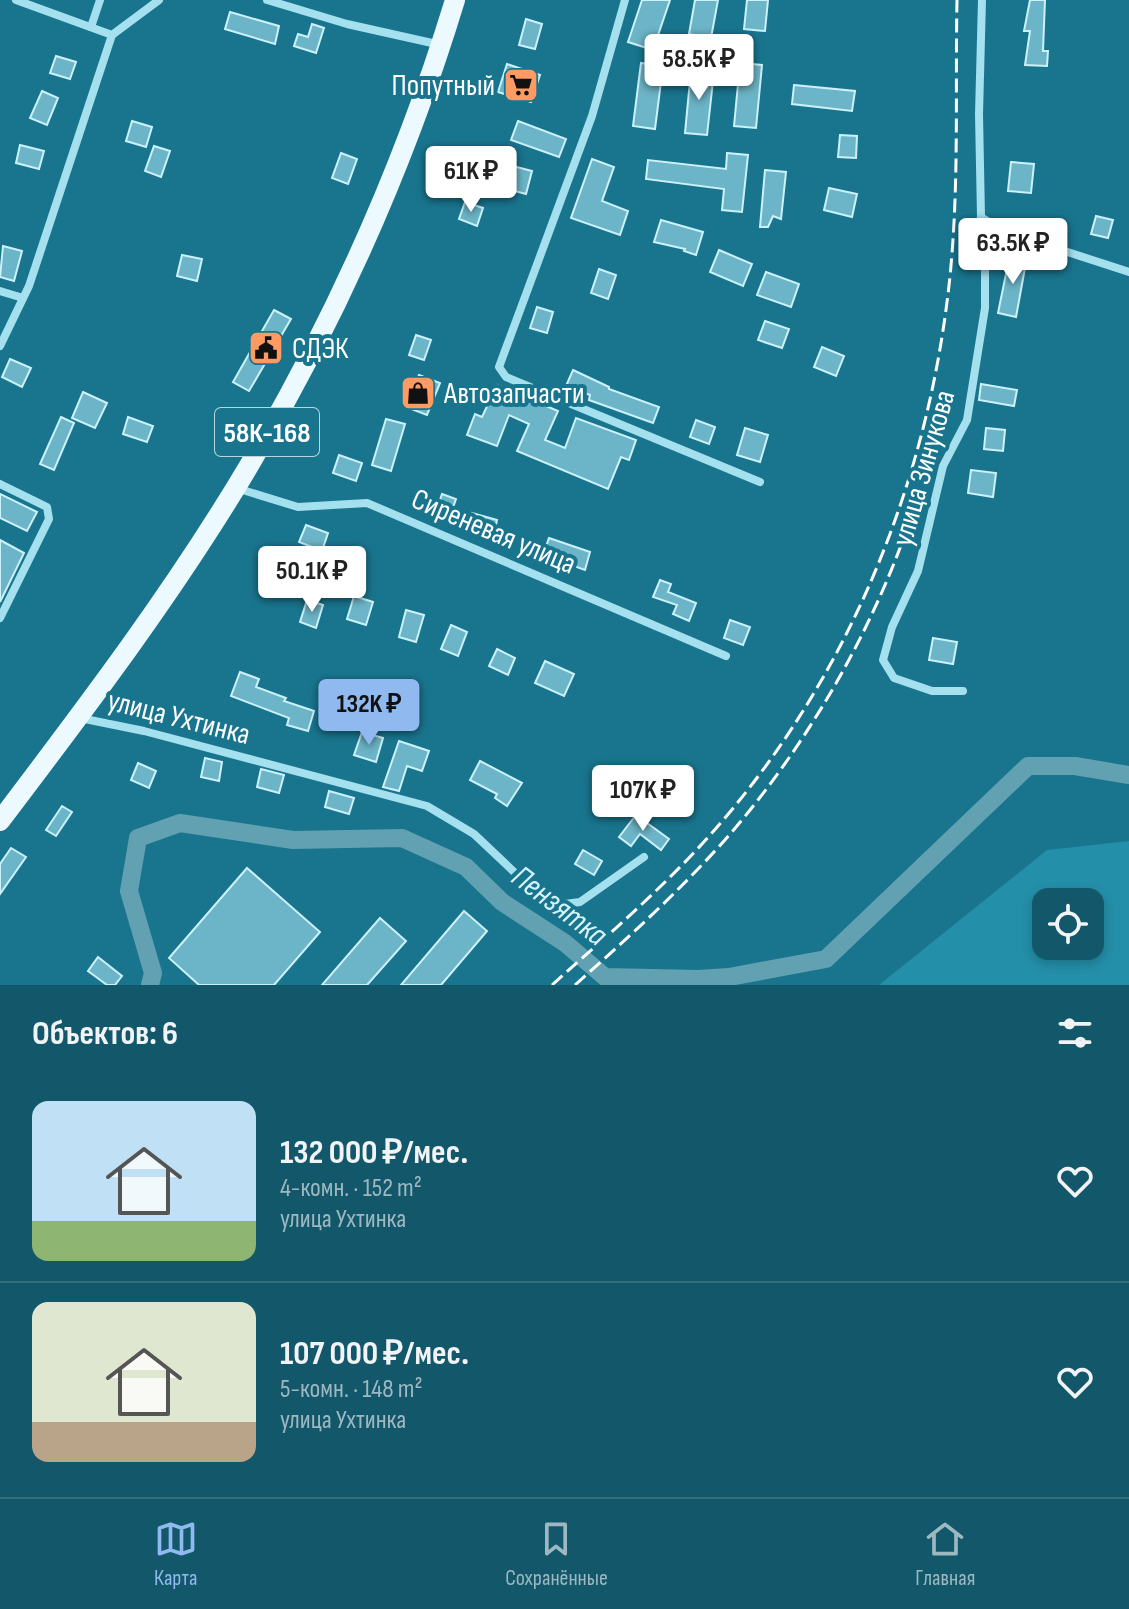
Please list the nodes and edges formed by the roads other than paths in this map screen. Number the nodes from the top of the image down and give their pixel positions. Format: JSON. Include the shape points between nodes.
{"nodes":[{"id":1,"x":16,"y":0,"type":"edge"},
{"id":2,"x":100,"y":0,"type":"edge"},
{"id":3,"x":159,"y":0,"type":"edge"},
{"id":4,"x":267,"y":0,"type":"edge"},
{"id":5,"x":455,"y":0,"type":"edge"},
{"id":6,"x":625,"y":0,"type":"edge"},
{"id":7,"x":982,"y":0,"type":"edge"},
{"id":8,"x":91,"y":27,"type":"junction"},
{"id":9,"x":112,"y":35,"type":"junction"},
{"id":10,"x":441,"y":45,"type":"junction"},
{"id":11,"x":981,"y":217,"type":"junction"},
{"id":12,"x":1129,"y":272,"type":"edge"},
{"id":13,"x":0,"y":291,"type":"edge"},
{"id":14,"x":23,"y":298,"type":"junction"},
{"id":15,"x":0,"y":346,"type":"edge"},
{"id":16,"x":760,"y":482,"type":"dead end"},
{"id":17,"x":0,"y":484,"type":"edge"},
{"id":18,"x":235,"y":488,"type":"junction"},
{"id":19,"x":0,"y":618,"type":"edge"},
{"id":20,"x":726,"y":656,"type":"dead end"},
{"id":21,"x":963,"y":691,"type":"dead end"},
{"id":22,"x":79,"y":717,"type":"junction"},
{"id":23,"x":0,"y":821,"type":"edge"},
{"id":24,"x":644,"y":857,"type":"dead end"}],
"edges":[{"from":1,"to":8,"type":"street"},
{"from":2,"to":8,"type":"street"},
{"from":3,"to":9,"type":"street"},
{"from":4,"to":10,"type":"street"},
{"from":5,"to":10,"type":"main road","number":"58К-168"},
{"from":6,"to":16,"type":"street","via":[[592,116],[499,367],[506,377]]},
{"from":7,"to":11,"type":"street","name":"улица Зинукова"},
{"from":8,"to":9,"type":"street"},
{"from":9,"to":14,"type":"street"},
{"from":10,"to":18,"type":"main road","number":"58К-168","via":[[350,276]]},
{"from":11,"to":12,"type":"street","via":[[1003,231]]},
{"from":11,"to":21,"type":"street","name":"улица Зинукова","via":[[985,308],[967,420],[943,466],[918,571],[883,660],[894,678],[932,691]]},
{"from":13,"to":14,"type":"street"},
{"from":14,"to":15,"type":"street"},
{"from":17,"to":19,"type":"street","via":[[47,507],[49,519]]},
{"from":18,"to":20,"type":"street","name":"Сиреневая улица","via":[[298,507],[367,503]]},
{"from":18,"to":22,"type":"main road","number":"58К-168"},
{"from":22,"to":23,"type":"main road","number":"58К-168"},
{"from":22,"to":24,"type":"street","name":"улица Ухтинка","via":[[427,806],[474,834],[550,906],[580,902]]}]}
